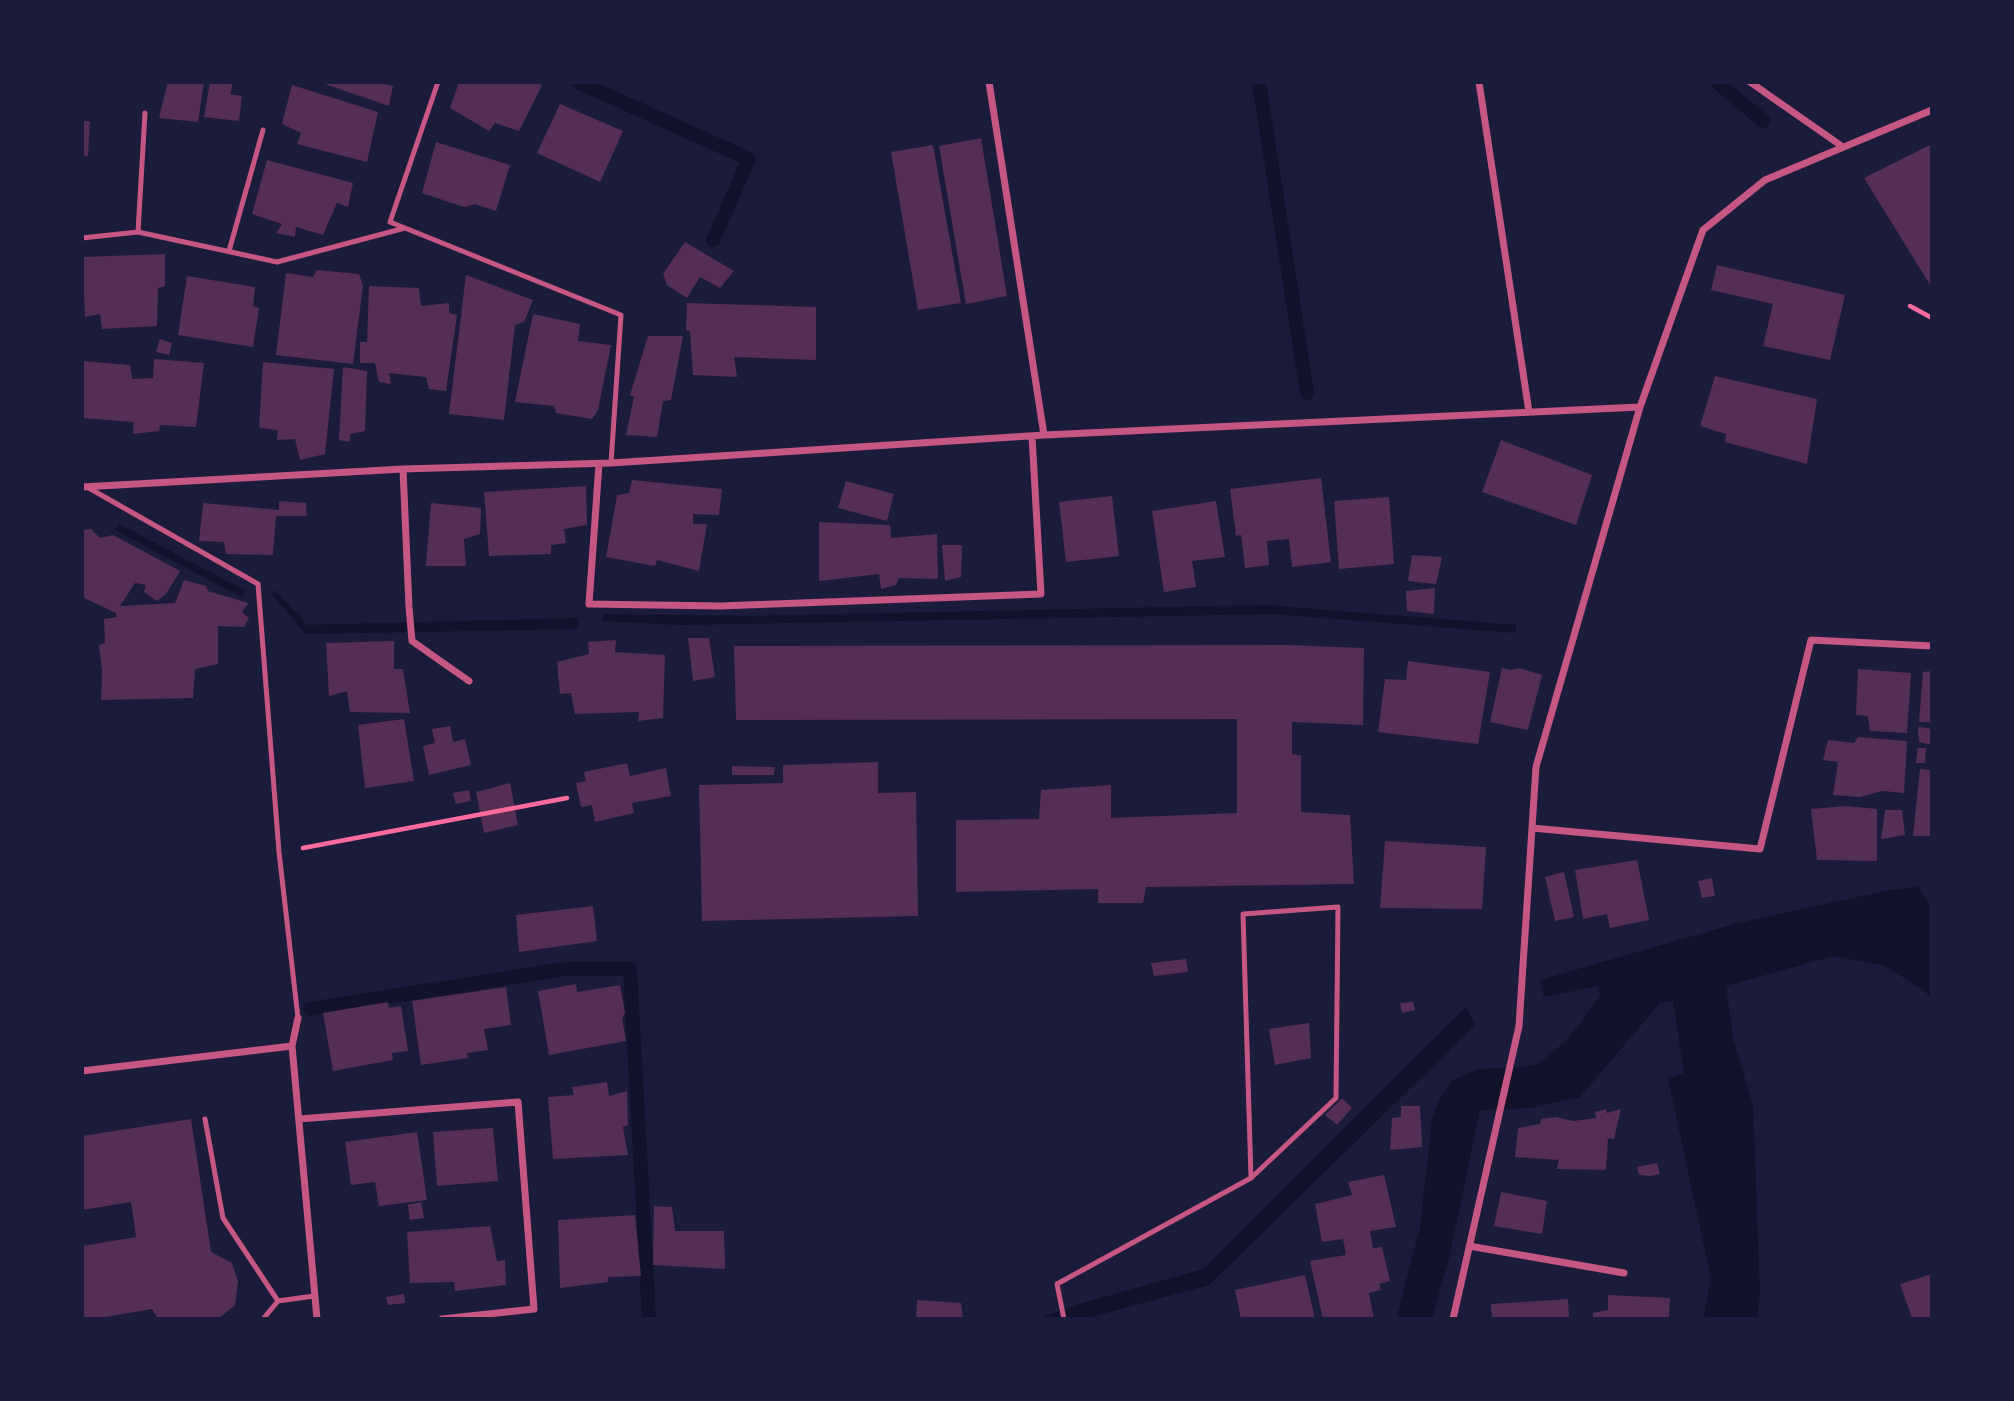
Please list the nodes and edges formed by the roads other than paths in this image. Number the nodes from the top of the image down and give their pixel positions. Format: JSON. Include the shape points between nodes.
{"nodes":[{"id":1,"x":438,"y":82,"type":"edge"},
{"id":2,"x":989,"y":82,"type":"edge"},
{"id":3,"x":1479,"y":82,"type":"edge"},
{"id":4,"x":1750,"y":82,"type":"edge"},
{"id":5,"x":1932,"y":110,"type":"edge"},
{"id":6,"x":145,"y":113,"type":"dead end"},
{"id":7,"x":263,"y":130,"type":"dead end"},
{"id":8,"x":1843,"y":147,"type":"junction"},
{"id":9,"x":405,"y":228,"type":"junction"},
{"id":10,"x":138,"y":232,"type":"junction"},
{"id":11,"x":82,"y":237,"type":"edge"},
{"id":12,"x":229,"y":251,"type":"junction"},
{"id":13,"x":1640,"y":407,"type":"junction"},
{"id":14,"x":1530,"y":412,"type":"junction"},
{"id":15,"x":1044,"y":435,"type":"junction"},
{"id":16,"x":1032,"y":436,"type":"junction"},
{"id":17,"x":599,"y":464,"type":"junction"},
{"id":18,"x":611,"y":464,"type":"junction"},
{"id":19,"x":403,"y":469,"type":"junction"},
{"id":20,"x":84,"y":488,"type":"edge"},
{"id":21,"x":1932,"y":646,"type":"edge"},
{"id":22,"x":469,"y":681,"type":"dead end"},
{"id":23,"x":1532,"y":828,"type":"junction"},
{"id":24,"x":298,"y":1018,"type":"joint"},
{"id":25,"x":292,"y":1046,"type":"junction"},
{"id":26,"x":82,"y":1072,"type":"edge"},
{"id":27,"x":205,"y":1119,"type":"dead end"},
{"id":28,"x":299,"y":1119,"type":"junction"},
{"id":29,"x":1251,"y":1178,"type":"junction"},
{"id":30,"x":1469,"y":1246,"type":"junction"},
{"id":31,"x":1624,"y":1273,"type":"dead end"},
{"id":32,"x":314,"y":1296,"type":"junction"},
{"id":33,"x":278,"y":1301,"type":"junction"},
{"id":34,"x":263,"y":1319,"type":"edge"},
{"id":35,"x":317,"y":1319,"type":"edge"},
{"id":36,"x":442,"y":1319,"type":"edge"},
{"id":37,"x":1064,"y":1319,"type":"edge"},
{"id":38,"x":1453,"y":1319,"type":"edge"}],
"edges":[{"from":1,"to":9,"type":"lane","via":[[390,222]]},
{"from":2,"to":15,"type":"street"},
{"from":3,"to":14,"type":"street"},
{"from":4,"to":8,"type":"street"},
{"from":5,"to":8,"type":"street"},
{"from":6,"to":10,"type":"lane"},
{"from":7,"to":12,"type":"lane"},
{"from":8,"to":13,"type":"street","via":[[1765,180],[1703,230]]},
{"from":9,"to":12,"type":"lane","via":[[277,262]]},
{"from":9,"to":18,"type":"lane","via":[[621,315]]},
{"from":10,"to":11,"type":"lane"},
{"from":10,"to":12,"type":"lane"},
{"from":13,"to":14,"type":"street"},
{"from":13,"to":23,"type":"street","via":[[1536,766]]},
{"from":14,"to":15,"type":"street"},
{"from":15,"to":16,"type":"street"},
{"from":16,"to":17,"type":"street","via":[[1041,594],[720,606],[589,604]]},
{"from":16,"to":18,"type":"street"},
{"from":17,"to":18,"type":"street"},
{"from":17,"to":19,"type":"street"},
{"from":19,"to":20,"type":"street"},
{"from":19,"to":22,"type":"street","via":[[412,640]]},
{"from":20,"to":24,"type":"lane","via":[[258,584],[279,852]]},
{"from":21,"to":23,"type":"street","via":[[1811,640],[1760,849]]},
{"from":23,"to":30,"type":"street","via":[[1519,1026]]},
{"from":24,"to":25,"type":"street"},
{"from":25,"to":26,"type":"street"},
{"from":25,"to":28,"type":"street"},
{"from":27,"to":33,"type":"lane","via":[[223,1218]]},
{"from":28,"to":32,"type":"street"},
{"from":28,"to":36,"type":"street","via":[[517,1102],[534,1309]]},
{"from":29,"to":29,"type":"lane","via":[[1242,914],[1338,907],[1336,1098]]},
{"from":29,"to":37,"type":"lane","via":[[1057,1284]]},
{"from":30,"to":31,"type":"street"},
{"from":30,"to":38,"type":"street"},
{"from":32,"to":33,"type":"lane"},
{"from":32,"to":35,"type":"street"},
{"from":33,"to":34,"type":"lane"}]}
